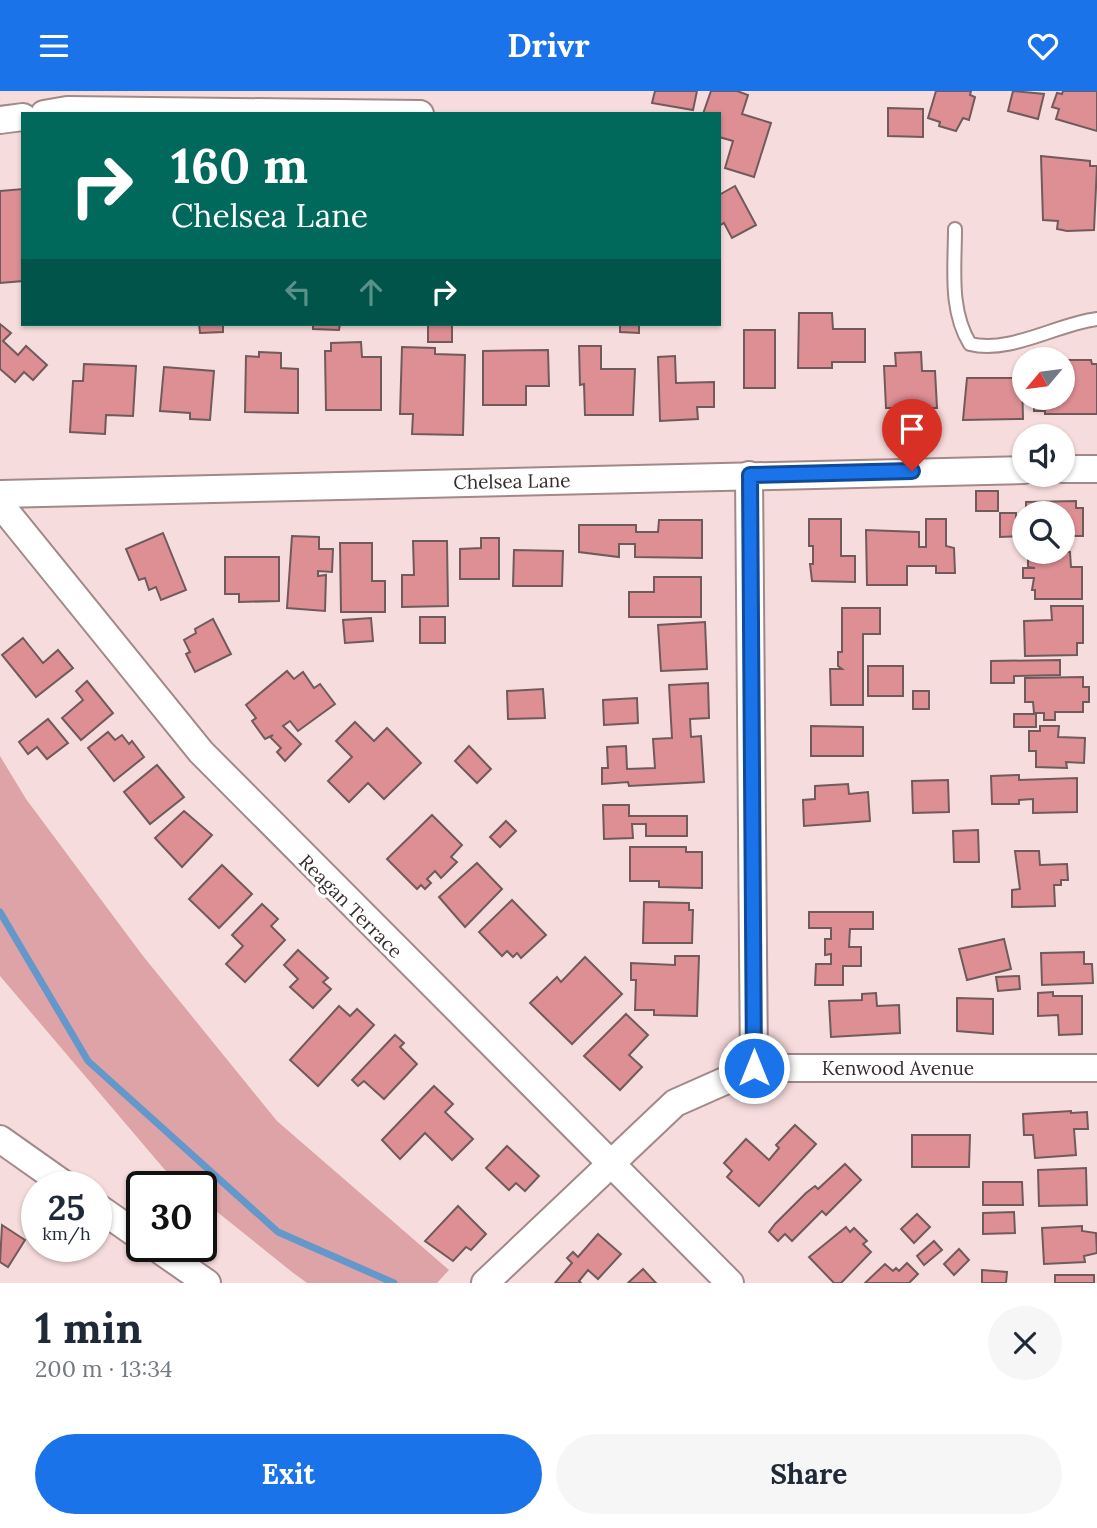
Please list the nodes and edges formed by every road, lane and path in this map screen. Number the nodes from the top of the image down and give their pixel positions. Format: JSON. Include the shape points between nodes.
{"nodes":[{"id":1,"x":59,"y":105,"type":"edge"},
{"id":2,"x":340,"y":112,"type":"edge"},
{"id":3,"x":21,"y":117,"type":"edge"},
{"id":4,"x":0,"y":120,"type":"edge"},
{"id":5,"x":955,"y":229,"type":"dead end"},
{"id":6,"x":1097,"y":319,"type":"edge"},
{"id":7,"x":1075,"y":469,"type":"edge"},
{"id":8,"x":1097,"y":469,"type":"edge"},
{"id":9,"x":1012,"y":470,"type":"edge"},
{"id":10,"x":750,"y":475,"type":"junction"},
{"id":11,"x":0,"y":494,"type":"edge"},
{"id":12,"x":0,"y":504,"type":"edge"},
{"id":13,"x":754,"y":1068,"type":"junction"},
{"id":14,"x":1097,"y":1068,"type":"edge"},
{"id":15,"x":0,"y":1139,"type":"edge"},
{"id":16,"x":612,"y":1165,"type":"junction"},
{"id":17,"x":45,"y":1171,"type":"edge"},
{"id":18,"x":177,"y":1262,"type":"edge"},
{"id":19,"x":207,"y":1283,"type":"edge"},
{"id":20,"x":485,"y":1283,"type":"edge"},
{"id":21,"x":730,"y":1283,"type":"edge"}],
"edges":[{"from":1,"to":2,"type":"street"},
{"from":3,"to":4,"type":"street"},
{"from":5,"to":6,"type":"lane","via":[[955,305],[970,344],[981,347],[1015,341]]},
{"from":7,"to":8,"type":"street"},
{"from":9,"to":10,"type":"street","name":"Chelsea Lane"},
{"from":10,"to":11,"type":"street","name":"Chelsea Lane"},
{"from":10,"to":13,"type":"street"},
{"from":12,"to":16,"type":"street","name":"Reagan Terrace","via":[[201,753]]},
{"from":13,"to":14,"type":"street","name":"Kenwood Avenue"},
{"from":13,"to":16,"type":"street","name":"Kenwood Avenue","via":[[676,1103]]},
{"from":15,"to":17,"type":"street"},
{"from":16,"to":20,"type":"street","name":"Kenwood Avenue"},
{"from":16,"to":21,"type":"street","name":"Reagan Terrace"},
{"from":18,"to":19,"type":"street"}]}
